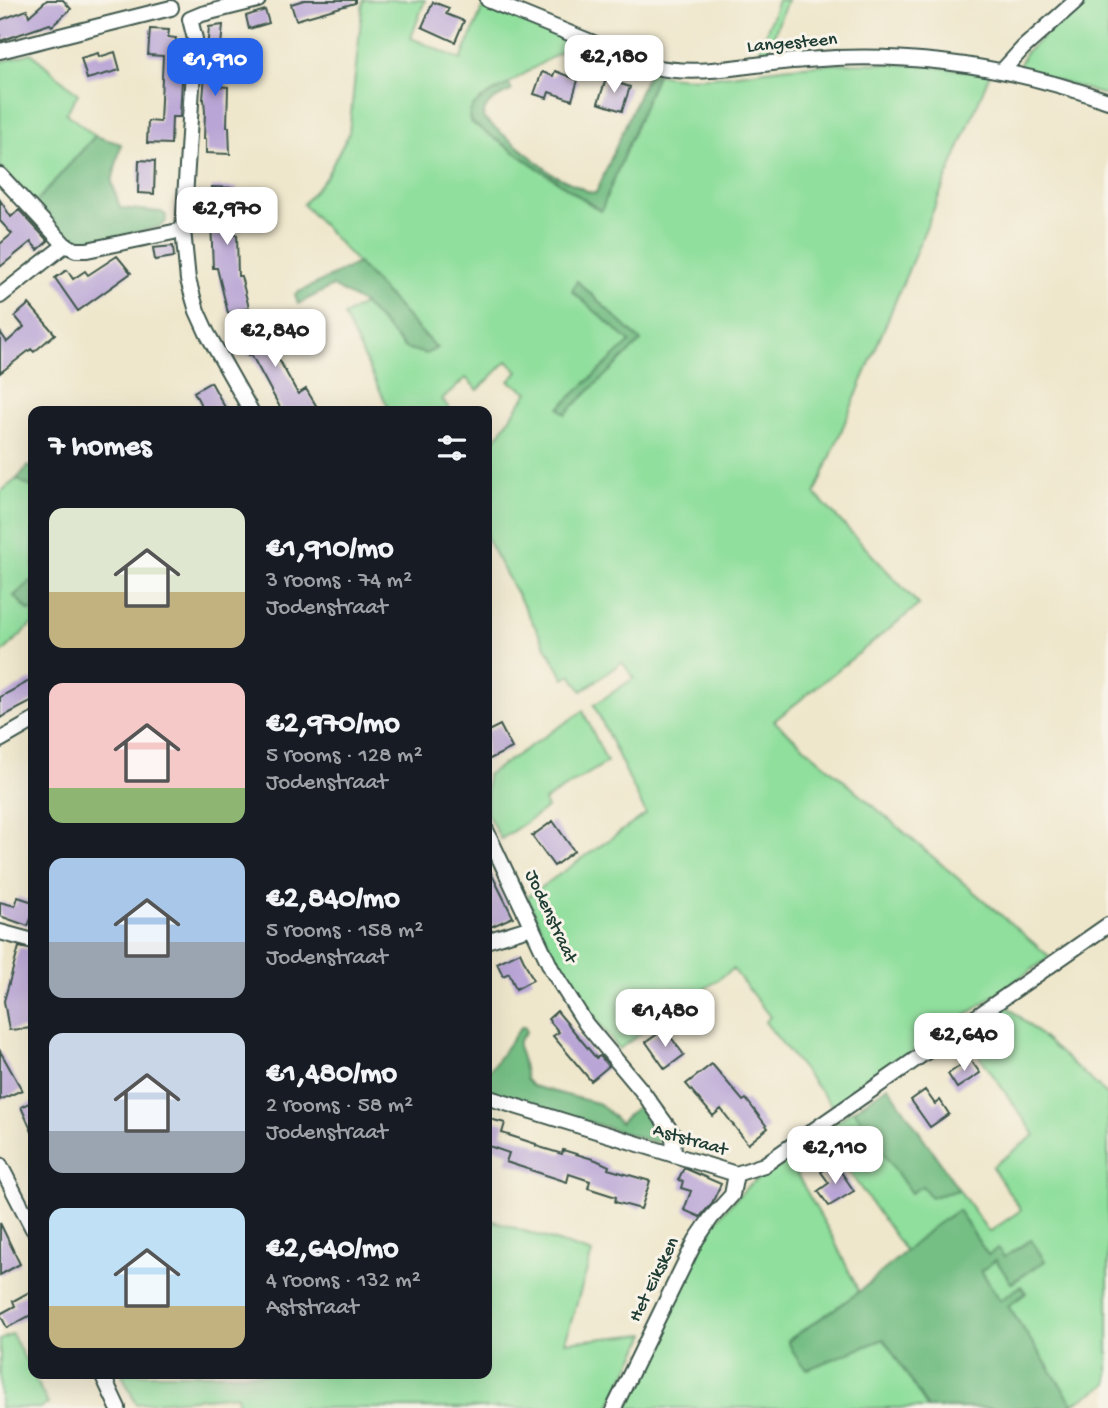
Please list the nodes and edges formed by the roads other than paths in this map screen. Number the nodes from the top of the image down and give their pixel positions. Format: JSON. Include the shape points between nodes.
{"nodes":[{"id":1,"x":258,"y":0,"type":"edge"},
{"id":2,"x":488,"y":0,"type":"edge"},
{"id":3,"x":1077,"y":0,"type":"edge"},
{"id":4,"x":169,"y":4,"type":"edge"},
{"id":5,"x":190,"y":19,"type":"junction"},
{"id":6,"x":0,"y":51,"type":"edge"},
{"id":7,"x":1002,"y":71,"type":"junction"},
{"id":8,"x":1108,"y":101,"type":"edge"},
{"id":9,"x":0,"y":175,"type":"edge"},
{"id":10,"x":183,"y":230,"type":"junction"},
{"id":11,"x":65,"y":245,"type":"junction"},
{"id":12,"x":0,"y":296,"type":"edge"},
{"id":13,"x":248,"y":406,"type":"edge"},
{"id":14,"x":28,"y":724,"type":"edge"},
{"id":15,"x":0,"y":740,"type":"edge"},
{"id":16,"x":492,"y":843,"type":"edge"},
{"id":17,"x":1108,"y":925,"type":"edge"},
{"id":18,"x":532,"y":927,"type":"junction"},
{"id":19,"x":0,"y":932,"type":"edge"},
{"id":20,"x":492,"y":939,"type":"edge"},
{"id":21,"x":28,"y":940,"type":"edge"},
{"id":22,"x":492,"y":1099,"type":"edge"},
{"id":23,"x":674,"y":1155,"type":"junction"},
{"id":24,"x":0,"y":1166,"type":"edge"},
{"id":25,"x":736,"y":1174,"type":"junction"},
{"id":26,"x":28,"y":1219,"type":"edge"},
{"id":27,"x":105,"y":1379,"type":"edge"},
{"id":28,"x":118,"y":1408,"type":"edge"},
{"id":29,"x":614,"y":1408,"type":"edge"}],
"edges":[{"from":1,"to":5,"type":"street"},
{"from":2,"to":7,"type":"street","name":"Langesteen","via":[[673,72],[838,58],[928,60]]},
{"from":3,"to":7,"type":"street"},
{"from":4,"to":5,"type":"street"},
{"from":4,"to":6,"type":"street"},
{"from":5,"to":10,"type":"street","via":[[195,39]]},
{"from":7,"to":8,"type":"street","name":"Langesteen"},
{"from":9,"to":11,"type":"street"},
{"from":10,"to":11,"type":"street","via":[[87,250]]},
{"from":10,"to":13,"type":"street","via":[[188,280],[197,311]]},
{"from":11,"to":12,"type":"street"},
{"from":14,"to":15,"type":"street"},
{"from":16,"to":18,"type":"street","name":"Jodenstraat"},
{"from":17,"to":25,"type":"street","name":"Aststraat","via":[[764,1165]]},
{"from":18,"to":20,"type":"street"},
{"from":18,"to":23,"type":"street","name":"Jodenstraat","via":[[586,1024],[673,1134]]},
{"from":19,"to":21,"type":"street"},
{"from":22,"to":23,"type":"street","name":"Aststraat"},
{"from":23,"to":25,"type":"street","name":"Aststraat"},
{"from":24,"to":26,"type":"street"},
{"from":25,"to":29,"type":"street","name":"Het Eiksken","via":[[732,1195],[695,1240]]},
{"from":27,"to":28,"type":"street"}]}
